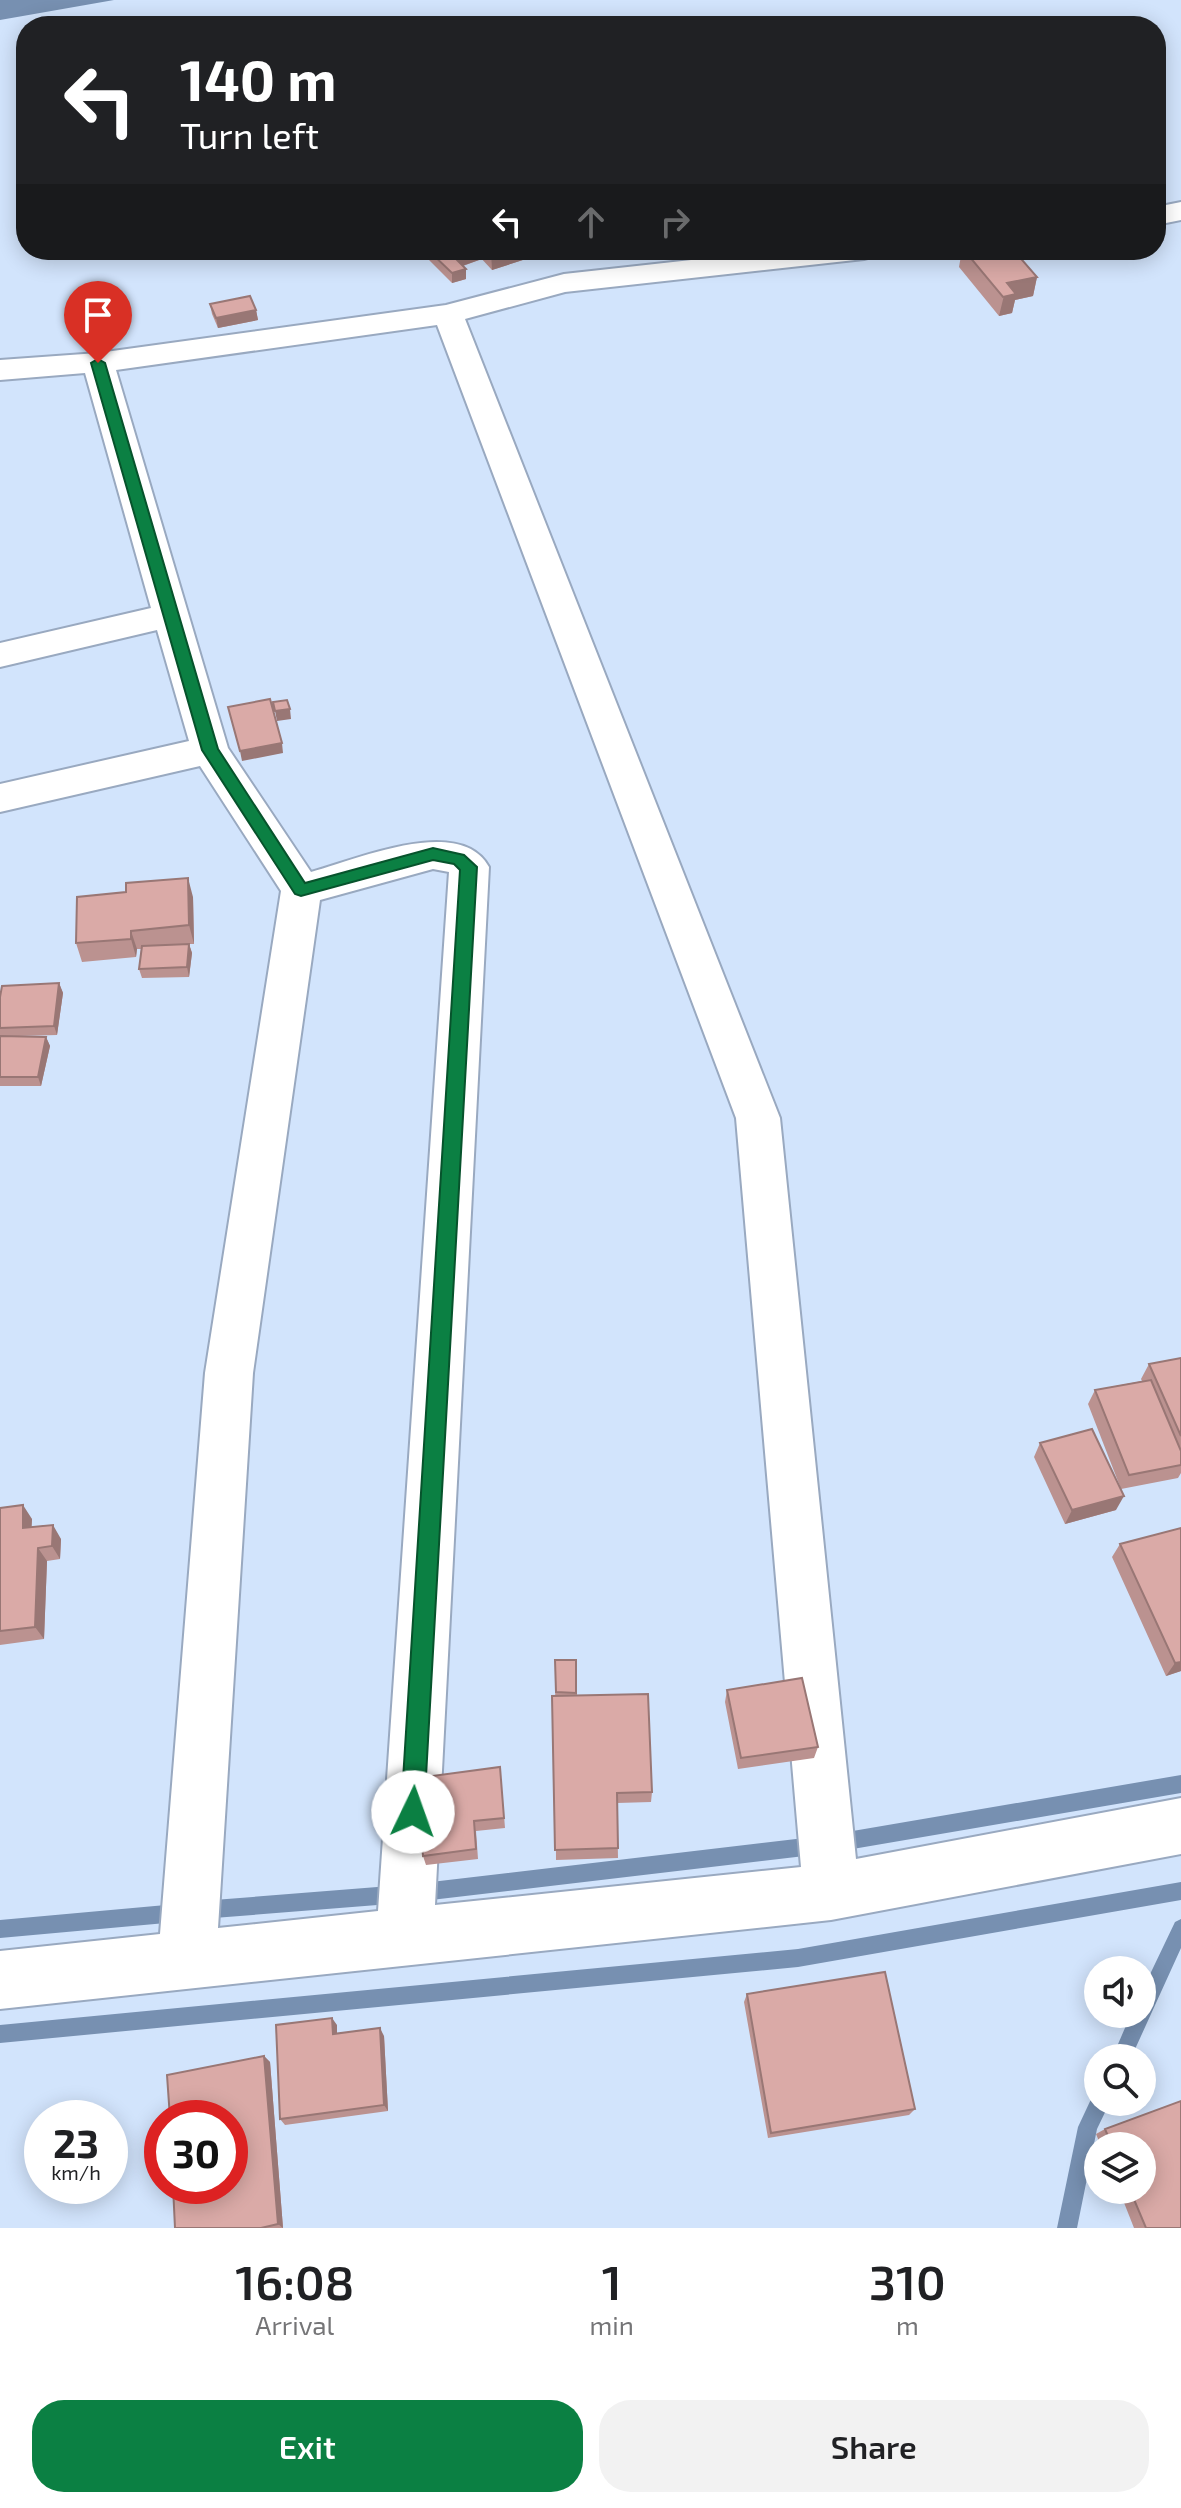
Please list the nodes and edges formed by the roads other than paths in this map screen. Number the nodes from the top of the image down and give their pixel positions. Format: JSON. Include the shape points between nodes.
{"nodes":[{"id":1,"x":773,"y":260,"type":"edge"},
{"id":2,"x":448,"y":314,"type":"junction"},
{"id":3,"x":98,"y":363,"type":"junction"},
{"id":4,"x":0,"y":370,"type":"edge"},
{"id":5,"x":171,"y":615,"type":"junction"},
{"id":6,"x":0,"y":655,"type":"edge"},
{"id":7,"x":210,"y":750,"type":"junction"},
{"id":8,"x":0,"y":798,"type":"edge"},
{"id":9,"x":301,"y":890,"type":"junction"},
{"id":10,"x":1181,"y":1826,"type":"edge"},
{"id":11,"x":831,"y":1892,"type":"junction"},
{"id":12,"x":405,"y":1938,"type":"junction"},
{"id":13,"x":187,"y":1962,"type":"junction"},
{"id":14,"x":0,"y":1980,"type":"edge"}],
"edges":[{"from":1,"to":2,"type":"street","via":[[564,283]]},
{"from":2,"to":3,"type":"street"},
{"from":2,"to":11,"type":"street","via":[[758,1118]]},
{"from":3,"to":4,"type":"street"},
{"from":3,"to":5,"type":"street"},
{"from":5,"to":6,"type":"street"},
{"from":5,"to":7,"type":"street"},
{"from":7,"to":8,"type":"street"},
{"from":7,"to":9,"type":"street"},
{"from":9,"to":12,"type":"street","via":[[433,854],[459,859],[469,867]]},
{"from":9,"to":13,"type":"street","via":[[229,1373]]},
{"from":10,"to":11,"type":"street"},
{"from":11,"to":12,"type":"street"},
{"from":12,"to":13,"type":"street"},
{"from":13,"to":14,"type":"street"}]}
